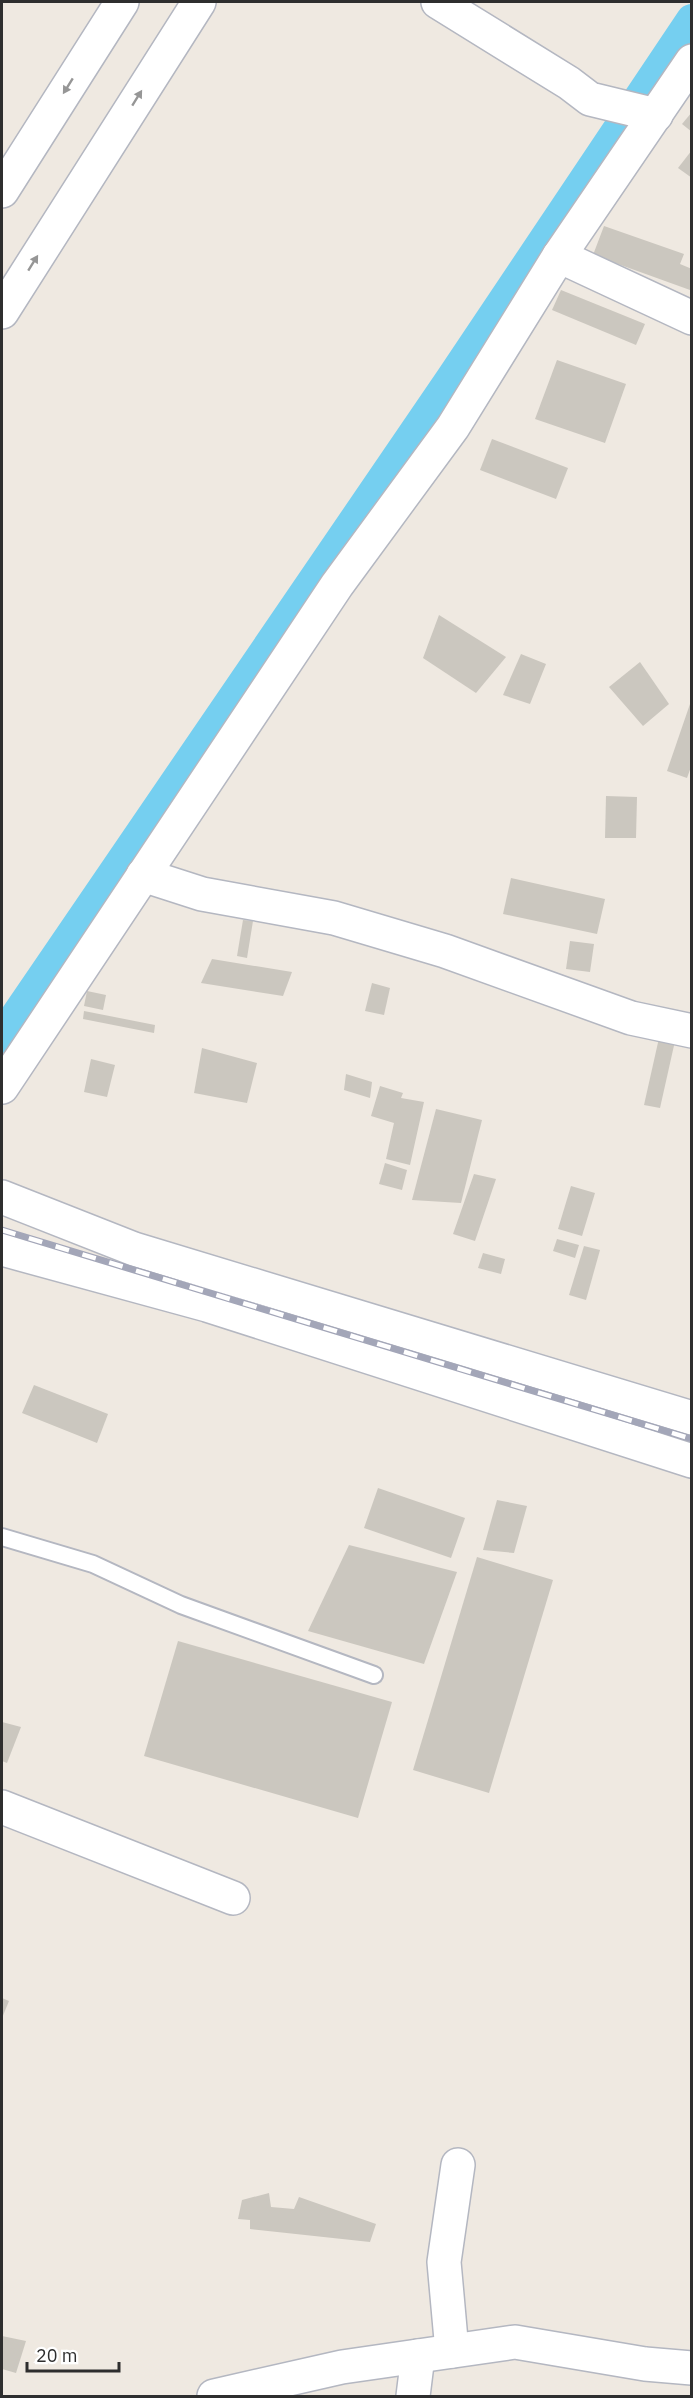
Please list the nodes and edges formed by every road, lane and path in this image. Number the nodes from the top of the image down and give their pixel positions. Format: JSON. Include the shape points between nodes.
{"nodes":[{"id":1,"x":122,"y":2,"type":"edge"},
{"id":2,"x":199,"y":2,"type":"edge"},
{"id":3,"x":438,"y":2,"type":"edge"},
{"id":4,"x":692,"y":61,"type":"edge"},
{"id":5,"x":656,"y":115,"type":"junction"},
{"id":6,"x":2,"y":191,"type":"edge"},
{"id":7,"x":559,"y":256,"type":"junction"},
{"id":8,"x":2,"y":312,"type":"edge"},
{"id":9,"x":692,"y":318,"type":"edge"},
{"id":10,"x":143,"y":875,"type":"junction"},
{"id":11,"x":692,"y":1031,"type":"edge"},
{"id":12,"x":2,"y":1087,"type":"edge"},
{"id":13,"x":2,"y":1197,"type":"edge"},
{"id":14,"x":2,"y":1249,"type":"edge"},
{"id":15,"x":692,"y":1418,"type":"edge"},
{"id":16,"x":692,"y":1461,"type":"edge"},
{"id":17,"x":2,"y":1537,"type":"edge"},
{"id":18,"x":374,"y":1675,"type":"dead end"},
{"id":19,"x":2,"y":1807,"type":"edge"},
{"id":20,"x":233,"y":1898,"type":"dead end"},
{"id":21,"x":458,"y":2165,"type":"dead end"},
{"id":22,"x":452,"y":2351,"type":"junction"},
{"id":23,"x":418,"y":2356,"type":"junction"},
{"id":24,"x":692,"y":2368,"type":"edge"},
{"id":25,"x":214,"y":2397,"type":"edge"},
{"id":26,"x":413,"y":2397,"type":"edge"}],
"edges":[{"from":1,"to":6,"type":"street","one_way":true},
{"from":8,"to":2,"type":"street","one_way":true},
{"from":3,"to":5,"type":"street","via":[[569,82],[590,99]]},
{"from":4,"to":5,"type":"street"},
{"from":5,"to":7,"type":"street"},
{"from":7,"to":9,"type":"street"},
{"from":7,"to":10,"type":"street","via":[[453,427],[337,585]]},
{"from":10,"to":11,"type":"street","via":[[202,894],[334,918],[445,951],[631,1018]]},
{"from":10,"to":12,"type":"street"},
{"from":13,"to":15,"type":"street","via":[[134,1250]]},
{"from":14,"to":16,"type":"street","via":[[207,1305]]},
{"from":17,"to":18,"type":"lane","via":[[93,1564],[181,1605]]},
{"from":19,"to":20,"type":"street"},
{"from":21,"to":22,"type":"street","via":[[444,2262]]},
{"from":22,"to":23,"type":"street"},
{"from":22,"to":24,"type":"street","via":[[515,2342]]},
{"from":23,"to":25,"type":"street","via":[[342,2367]]},
{"from":23,"to":26,"type":"street"}]}
